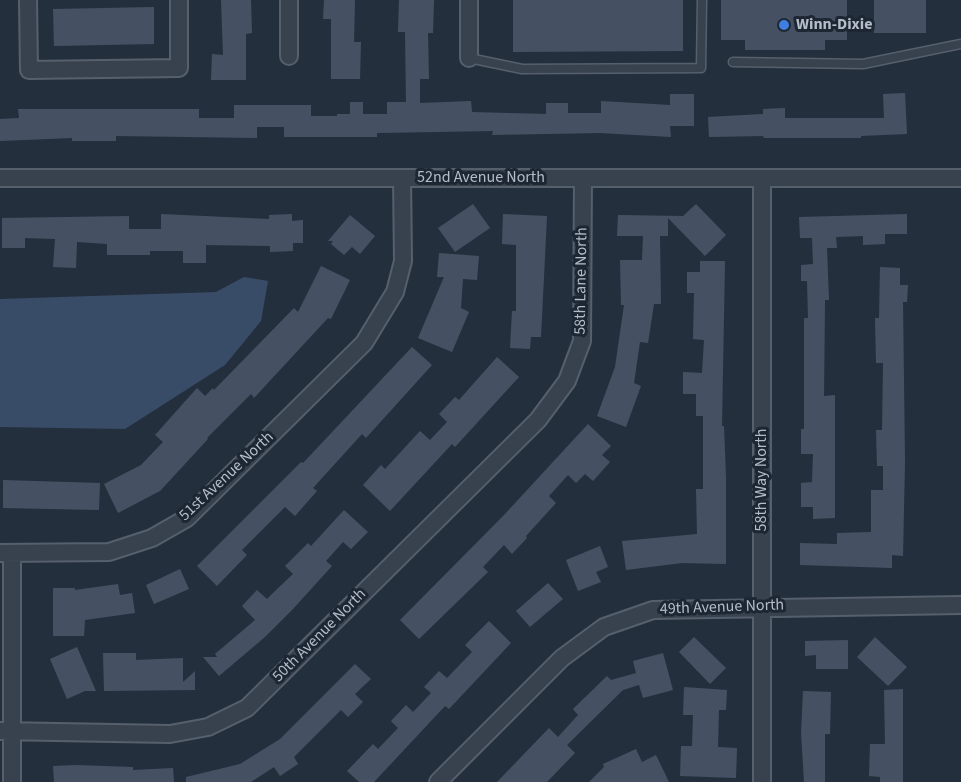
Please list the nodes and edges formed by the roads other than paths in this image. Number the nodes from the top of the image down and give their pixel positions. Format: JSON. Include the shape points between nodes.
{"nodes":[{"id":1,"x":28,"y":0,"type":"edge"},
{"id":2,"x":179,"y":0,"type":"edge"},
{"id":3,"x":289,"y":0,"type":"edge"},
{"id":4,"x":469,"y":0,"type":"edge"},
{"id":5,"x":702,"y":0,"type":"edge"},
{"id":6,"x":961,"y":44,"type":"edge"},
{"id":7,"x":289,"y":56,"type":"dead end"},
{"id":8,"x":469,"y":58,"type":"joint"},
{"id":9,"x":733,"y":62,"type":"dead end"},
{"id":10,"x":0,"y":178,"type":"edge"},
{"id":11,"x":402,"y":178,"type":"junction"},
{"id":12,"x":584,"y":178,"type":"junction"},
{"id":13,"x":762,"y":178,"type":"junction"},
{"id":14,"x":961,"y":178,"type":"edge"},
{"id":15,"x":567,"y":381,"type":"joint"},
{"id":16,"x":6,"y":553,"type":"edge"},
{"id":17,"x":961,"y":605,"type":"edge"},
{"id":18,"x":762,"y":606,"type":"junction"},
{"id":19,"x":6,"y":731,"type":"edge"},
{"id":20,"x":12,"y":782,"type":"edge"},
{"id":21,"x":438,"y":782,"type":"edge"},
{"id":22,"x":762,"y":782,"type":"edge"}],
"edges":[{"from":1,"to":2,"type":"street","via":[[29,70],[179,68]]},
{"from":3,"to":7,"type":"street"},
{"from":4,"to":8,"type":"street"},
{"from":5,"to":8,"type":"lane","via":[[701,68],[522,69]]},
{"from":6,"to":9,"type":"lane","via":[[863,64]]},
{"from":10,"to":11,"type":"street","name":"52nd Avenue North"},
{"from":11,"to":12,"type":"street","name":"52nd Avenue North"},
{"from":11,"to":16,"type":"street","name":"51st Avenue North","via":[[403,261],[394,292],[364,343],[187,518],[152,538],[109,552]]},
{"from":12,"to":13,"type":"street","name":"52nd Avenue North"},
{"from":12,"to":15,"type":"street","name":"58th Lane North","via":[[582,340]]},
{"from":13,"to":14,"type":"street","name":"52nd Avenue North"},
{"from":13,"to":18,"type":"street","name":"58th Way North"},
{"from":15,"to":19,"type":"street","name":"50th Avenue North","via":[[538,420],[247,708],[208,727],[170,734]]},
{"from":16,"to":19,"type":"street"},
{"from":17,"to":18,"type":"street","name":"49th Avenue North"},
{"from":18,"to":21,"type":"street","name":"49th Avenue North","via":[[653,610],[604,627],[562,658]]},
{"from":18,"to":22,"type":"street","name":"58th Way North"},
{"from":19,"to":20,"type":"street"}]}
